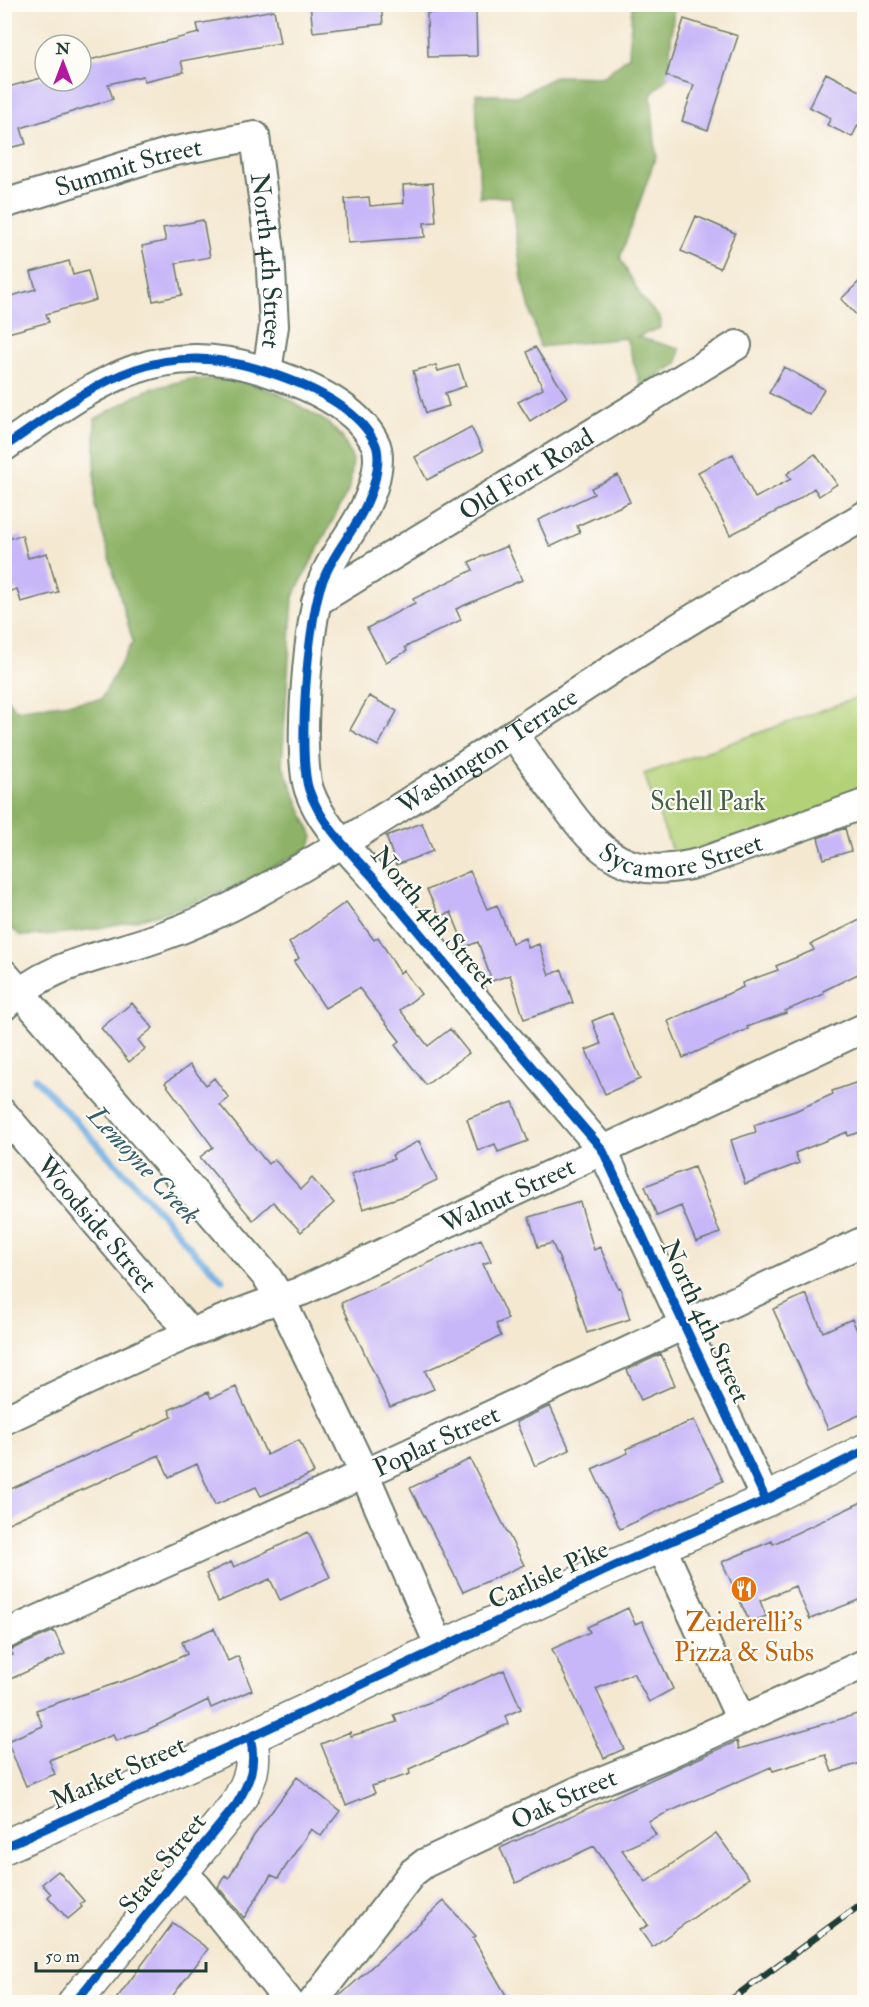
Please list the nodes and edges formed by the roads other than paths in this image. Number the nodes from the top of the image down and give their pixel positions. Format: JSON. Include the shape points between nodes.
{"nodes":[{"id":1,"x":255,"y":136,"type":"joint"},
{"id":2,"x":4,"y":204,"type":"edge"},
{"id":3,"x":737,"y":345,"type":"dead end"},
{"id":4,"x":267,"y":371,"type":"junction"},
{"id":5,"x":4,"y":447,"type":"edge"},
{"id":6,"x":864,"y":516,"type":"edge"},
{"id":7,"x":316,"y":602,"type":"junction"},
{"id":8,"x":514,"y":735,"type":"junction"},
{"id":9,"x":864,"y":804,"type":"edge"},
{"id":10,"x":343,"y":842,"type":"junction"},
{"id":11,"x":9,"y":991,"type":"edge"},
{"id":12,"x":864,"y":1028,"type":"edge"},
{"id":13,"x":4,"y":1114,"type":"edge"},
{"id":14,"x":602,"y":1149,"type":"junction"},
{"id":15,"x":864,"y":1240,"type":"edge"},
{"id":16,"x":280,"y":1298,"type":"junction"},
{"id":17,"x":683,"y":1323,"type":"junction"},
{"id":18,"x":190,"y":1333,"type":"junction"},
{"id":19,"x":4,"y":1420,"type":"edge"},
{"id":20,"x":864,"y":1451,"type":"edge"},
{"id":21,"x":364,"y":1473,"type":"junction"},
{"id":22,"x":766,"y":1500,"type":"junction"},
{"id":23,"x":661,"y":1546,"type":"junction"},
{"id":24,"x":4,"y":1635,"type":"edge"},
{"id":25,"x":440,"y":1647,"type":"junction"},
{"id":26,"x":864,"y":1664,"type":"edge"},
{"id":27,"x":741,"y":1720,"type":"junction"},
{"id":28,"x":250,"y":1737,"type":"junction"},
{"id":29,"x":4,"y":1847,"type":"edge"},
{"id":30,"x":182,"y":1872,"type":"junction"},
{"id":31,"x":75,"y":2002,"type":"edge"},
{"id":32,"x":289,"y":2002,"type":"edge"},
{"id":33,"x":314,"y":2002,"type":"edge"}],
"edges":[{"from":1,"to":2,"type":"street","name":"Summit Street","via":[[170,152]]},
{"from":1,"to":4,"type":"street","name":"North 4th Street","via":[[273,305]]},
{"from":3,"to":7,"type":"street","name":"Old Fort Road"},
{"from":4,"to":5,"type":"street","via":[[212,360],[182,359],[138,366],[69,403]]},
{"from":4,"to":7,"type":"street","name":"North 4th Street","via":[[350,413],[376,444],[375,477],[369,500],[330,563]]},
{"from":6,"to":8,"type":"street","name":"Washington Terrace","via":[[616,667]]},
{"from":7,"to":10,"type":"street","name":"North 4th Street","via":[[304,737],[306,779],[321,814]]},
{"from":8,"to":9,"type":"street","name":"Sycamore Street","via":[[585,834],[625,863],[649,869],[675,869],[702,862]]},
{"from":8,"to":10,"type":"street","name":"Washington Terrace"},
{"from":10,"to":11,"type":"street","name":"Washington Terrace","via":[[207,919],[60,968]]},
{"from":10,"to":14,"type":"street","name":"North 4th Street"},
{"from":11,"to":16,"type":"street","via":[[257,1264]]},
{"from":12,"to":14,"type":"street","name":"Walnut Street"},
{"from":13,"to":18,"type":"street","name":"Woodside Street"},
{"from":14,"to":16,"type":"street","name":"Walnut Street","via":[[302,1292]]},
{"from":14,"to":17,"type":"street","name":"North 4th Street"},
{"from":15,"to":17,"type":"street","name":"Poplar Street"},
{"from":16,"to":18,"type":"street","name":"Walnut Street"},
{"from":16,"to":21,"type":"street"},
{"from":17,"to":21,"type":"street","name":"Poplar Street"},
{"from":17,"to":22,"type":"street","name":"North 4th Street"},
{"from":18,"to":19,"type":"street"},
{"from":20,"to":22,"type":"main road","name":"Carlisle Pike"},
{"from":21,"to":24,"type":"street","name":"Poplar Street"},
{"from":21,"to":25,"type":"street"},
{"from":22,"to":23,"type":"main road","name":"Carlisle Pike"},
{"from":23,"to":25,"type":"main road","name":"Carlisle Pike"},
{"from":23,"to":27,"type":"street"},
{"from":25,"to":28,"type":"main road","name":"Carlisle Pike"},
{"from":26,"to":27,"type":"street","name":"Oak Street"},
{"from":27,"to":33,"type":"street","name":"Oak Street","via":[[425,1863],[412,1873]]},
{"from":28,"to":29,"type":"main road","name":"Market Street"},
{"from":28,"to":30,"type":"main road","name":"State Street","via":[[254,1767],[246,1789]]},
{"from":30,"to":31,"type":"main road","name":"State Street"},
{"from":30,"to":32,"type":"street"}]}
